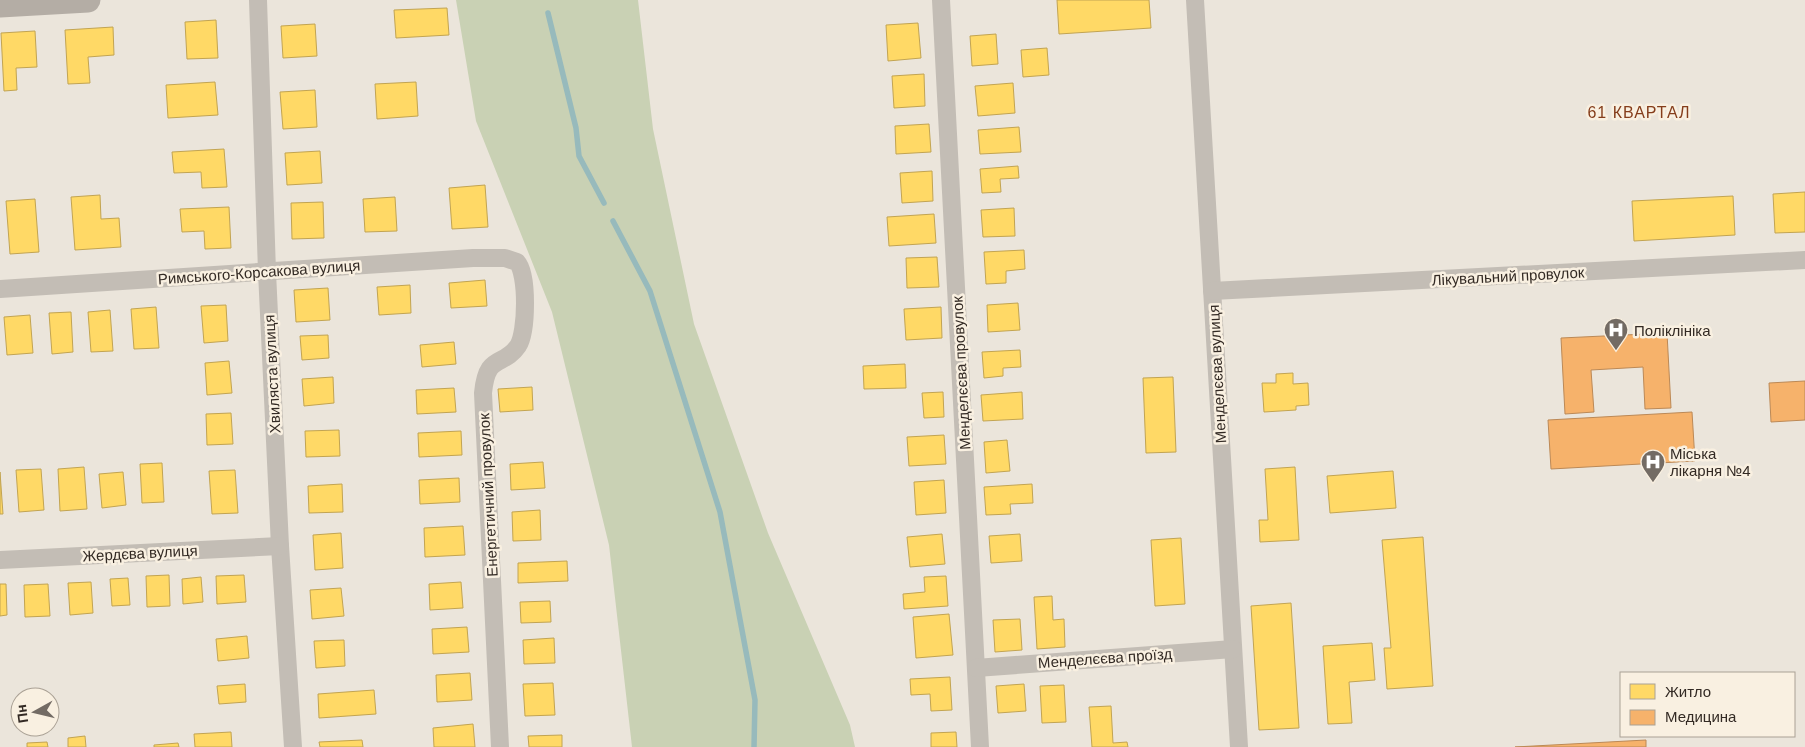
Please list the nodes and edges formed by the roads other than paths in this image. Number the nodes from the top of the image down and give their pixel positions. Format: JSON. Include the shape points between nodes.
{"nodes":[{"id":1,"x":88,"y":0,"type":"edge"},
{"id":2,"x":258,"y":0,"type":"edge"},
{"id":3,"x":941,"y":0,"type":"edge"},
{"id":4,"x":1195,"y":0,"type":"edge"},
{"id":5,"x":0,"y":5,"type":"edge"},
{"id":6,"x":1805,"y":260,"type":"edge"},
{"id":7,"x":517,"y":262,"type":"joint"},
{"id":8,"x":267,"y":272,"type":"junction"},
{"id":9,"x":0,"y":289,"type":"edge"},
{"id":10,"x":1212,"y":291,"type":"junction"},
{"id":11,"x":280,"y":546,"type":"junction"},
{"id":12,"x":0,"y":560,"type":"edge"},
{"id":13,"x":1234,"y":649,"type":"junction"},
{"id":14,"x":976,"y":668,"type":"junction"},
{"id":15,"x":293,"y":747,"type":"edge"},
{"id":16,"x":500,"y":747,"type":"edge"},
{"id":17,"x":980,"y":747,"type":"edge"},
{"id":18,"x":1239,"y":747,"type":"edge"}],
"edges":[{"from":1,"to":5,"type":"main road"},
{"from":2,"to":8,"type":"street","name":"Хвиляста вулиця"},
{"from":3,"to":14,"type":"street","name":"Менделєєва провулок"},
{"from":4,"to":10,"type":"street","name":"Менделєєва вулиця"},
{"from":6,"to":10,"type":"street","name":"Лікувальний провулок"},
{"from":7,"to":8,"type":"street","name":"Римського-Корсакова вулиця","via":[[496,257]]},
{"from":7,"to":16,"type":"street","name":"Енергетичний провулок","via":[[524,275],[522,334],[515,350],[491,365],[484,377],[483,392]]},
{"from":8,"to":9,"type":"street","name":"Римського-Корсакова вулиця"},
{"from":8,"to":11,"type":"street","name":"Хвиляста вулиця"},
{"from":10,"to":13,"type":"street","name":"Менделєєва вулиця"},
{"from":11,"to":12,"type":"street","name":"Жердєва вулиця"},
{"from":11,"to":15,"type":"street","name":"Хвиляста вулиця"},
{"from":13,"to":14,"type":"street","name":"Менделєєва проїзд"},
{"from":13,"to":18,"type":"street","name":"Менделєєва вулиця"},
{"from":14,"to":17,"type":"street","name":"Менделєєва провулок"}]}
